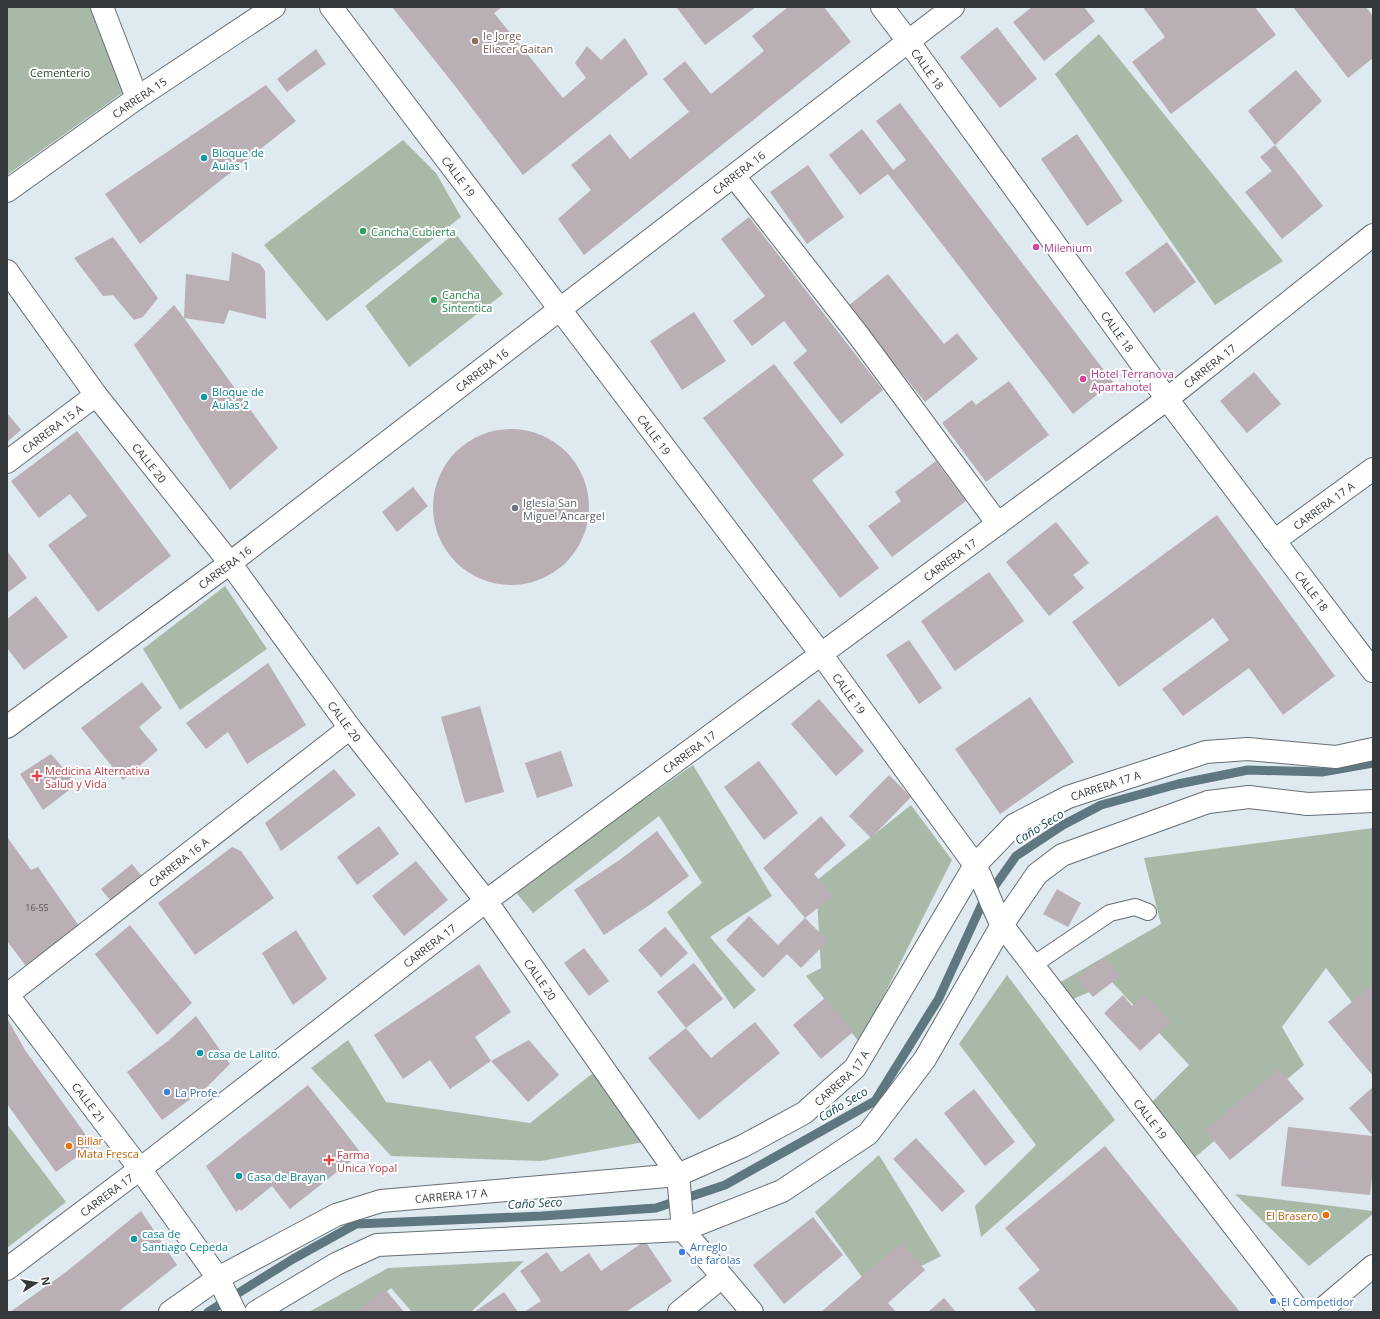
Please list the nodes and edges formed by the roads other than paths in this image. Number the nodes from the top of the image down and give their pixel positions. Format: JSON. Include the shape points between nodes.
{"nodes":[{"id":1,"x":102,"y":7,"type":"edge"},
{"id":2,"x":274,"y":7,"type":"edge"},
{"id":3,"x":331,"y":7,"type":"edge"},
{"id":4,"x":882,"y":7,"type":"edge"},
{"id":5,"x":953,"y":7,"type":"edge"},
{"id":6,"x":908,"y":41,"type":"junction"},
{"id":7,"x":137,"y":98,"type":"junction"},
{"id":8,"x":734,"y":176,"type":"junction"},
{"id":9,"x":7,"y":191,"type":"edge"},
{"id":10,"x":1373,"y":235,"type":"edge"},
{"id":11,"x":7,"y":271,"type":"edge"},
{"id":12,"x":560,"y":310,"type":"junction"},
{"id":13,"x":96,"y":394,"type":"junction"},
{"id":14,"x":1167,"y":399,"type":"junction"},
{"id":15,"x":7,"y":462,"type":"edge"},
{"id":16,"x":1373,"y":469,"type":"edge"},
{"id":17,"x":998,"y":524,"type":"junction"},
{"id":18,"x":1274,"y":541,"type":"junction"},
{"id":19,"x":230,"y":564,"type":"junction"},
{"id":20,"x":821,"y":654,"type":"junction"},
{"id":21,"x":1373,"y":671,"type":"edge"},
{"id":22,"x":7,"y":727,"type":"edge"},
{"id":23,"x":350,"y":728,"type":"junction"},
{"id":24,"x":1373,"y":748,"type":"edge"},
{"id":25,"x":1373,"y":801,"type":"edge"},
{"id":26,"x":978,"y":872,"type":"junction"},
{"id":27,"x":486,"y":901,"type":"junction"},
{"id":28,"x":1148,"y":912,"type":"dead end"},
{"id":29,"x":998,"y":918,"type":"junction"},
{"id":30,"x":1033,"y":965,"type":"junction"},
{"id":31,"x":7,"y":995,"type":"edge"},
{"id":32,"x":140,"y":1169,"type":"junction"},
{"id":33,"x":678,"y":1181,"type":"junction"},
{"id":34,"x":682,"y":1223,"type":"junction"},
{"id":35,"x":1373,"y":1266,"type":"edge"},
{"id":36,"x":7,"y":1269,"type":"edge"},
{"id":37,"x":722,"y":1277,"type":"junction"},
{"id":38,"x":219,"y":1281,"type":"junction"},
{"id":39,"x":170,"y":1312,"type":"edge"},
{"id":40,"x":235,"y":1312,"type":"edge"},
{"id":41,"x":256,"y":1312,"type":"edge"},
{"id":42,"x":679,"y":1312,"type":"edge"},
{"id":43,"x":752,"y":1312,"type":"edge"},
{"id":44,"x":1300,"y":1312,"type":"edge"},
{"id":45,"x":1319,"y":1312,"type":"edge"}],
"edges":[{"from":1,"to":7,"type":"street"},
{"from":2,"to":7,"type":"street","name":"CARRERA 15"},
{"from":3,"to":12,"type":"street","name":"CALLE 19"},
{"from":4,"to":6,"type":"street","name":"CALLE 18"},
{"from":5,"to":6,"type":"street","name":"CARRERA 16"},
{"from":6,"to":8,"type":"street","name":"CARRERA 16"},
{"from":6,"to":14,"type":"street","name":"CALLE 18"},
{"from":7,"to":9,"type":"street","name":"CARRERA 15"},
{"from":8,"to":12,"type":"street","name":"CARRERA 16"},
{"from":8,"to":17,"type":"street","via":[[859,336]]},
{"from":10,"to":14,"type":"street","name":"CARRERA 17"},
{"from":11,"to":13,"type":"street","name":"CALLE 20"},
{"from":12,"to":19,"type":"street","name":"CARRERA 16"},
{"from":12,"to":20,"type":"street","name":"CALLE 19"},
{"from":13,"to":15,"type":"street","name":"CARRERA 15 A"},
{"from":13,"to":19,"type":"street","name":"CALLE 20"},
{"from":14,"to":17,"type":"street","name":"CARRERA 17"},
{"from":14,"to":18,"type":"street","name":"CALLE 18"},
{"from":16,"to":18,"type":"street","name":"CARRERA 17 A"},
{"from":17,"to":20,"type":"street","name":"CARRERA 17"},
{"from":18,"to":21,"type":"street","name":"CALLE 18"},
{"from":19,"to":22,"type":"street","name":"CARRERA 16"},
{"from":19,"to":23,"type":"street","name":"CALLE 20"},
{"from":20,"to":26,"type":"street","name":"CALLE 19"},
{"from":20,"to":27,"type":"street","name":"CARRERA 17"},
{"from":23,"to":27,"type":"street","name":"CALLE 20"},
{"from":23,"to":31,"type":"street","name":"CARRERA 16 A"},
{"from":24,"to":26,"type":"street","name":"CARRERA 17 A","via":[[1336,757],[1248,749],[1206,752],[1068,797],[1014,825]]},
{"from":25,"to":29,"type":"street","via":[[1308,804],[1249,797],[1208,802],[1062,855],[1037,874]]},
{"from":26,"to":29,"type":"street","name":"CALLE 19"},
{"from":26,"to":33,"type":"street","name":"CARRERA 17 A","via":[[855,1068],[804,1113]]},
{"from":27,"to":32,"type":"street","name":"CARRERA 17"},
{"from":27,"to":33,"type":"street","name":"CALLE 20"},
{"from":28,"to":30,"type":"lane","via":[[1135,907],[1110,913]]},
{"from":29,"to":30,"type":"street","name":"CALLE 19"},
{"from":29,"to":34,"type":"street","via":[[926,1059],[868,1134],[782,1191]]},
{"from":30,"to":44,"type":"street","name":"CALLE 19"},
{"from":31,"to":32,"type":"street","name":"CALLE 21"},
{"from":32,"to":36,"type":"street","name":"CARRERA 17"},
{"from":32,"to":38,"type":"street","name":"CALLE 21"},
{"from":33,"to":34,"type":"street"},
{"from":33,"to":38,"type":"street","name":"CARRERA 17 A","via":[[381,1201],[336,1215]]},
{"from":34,"to":37,"type":"street"},
{"from":34,"to":41,"type":"street","via":[[377,1245],[336,1264]]},
{"from":35,"to":45,"type":"street"},
{"from":37,"to":42,"type":"street"},
{"from":37,"to":43,"type":"street"},
{"from":38,"to":39,"type":"street","name":"CARRERA 17 A"},
{"from":38,"to":40,"type":"street","name":"CALLE 21"}]}
